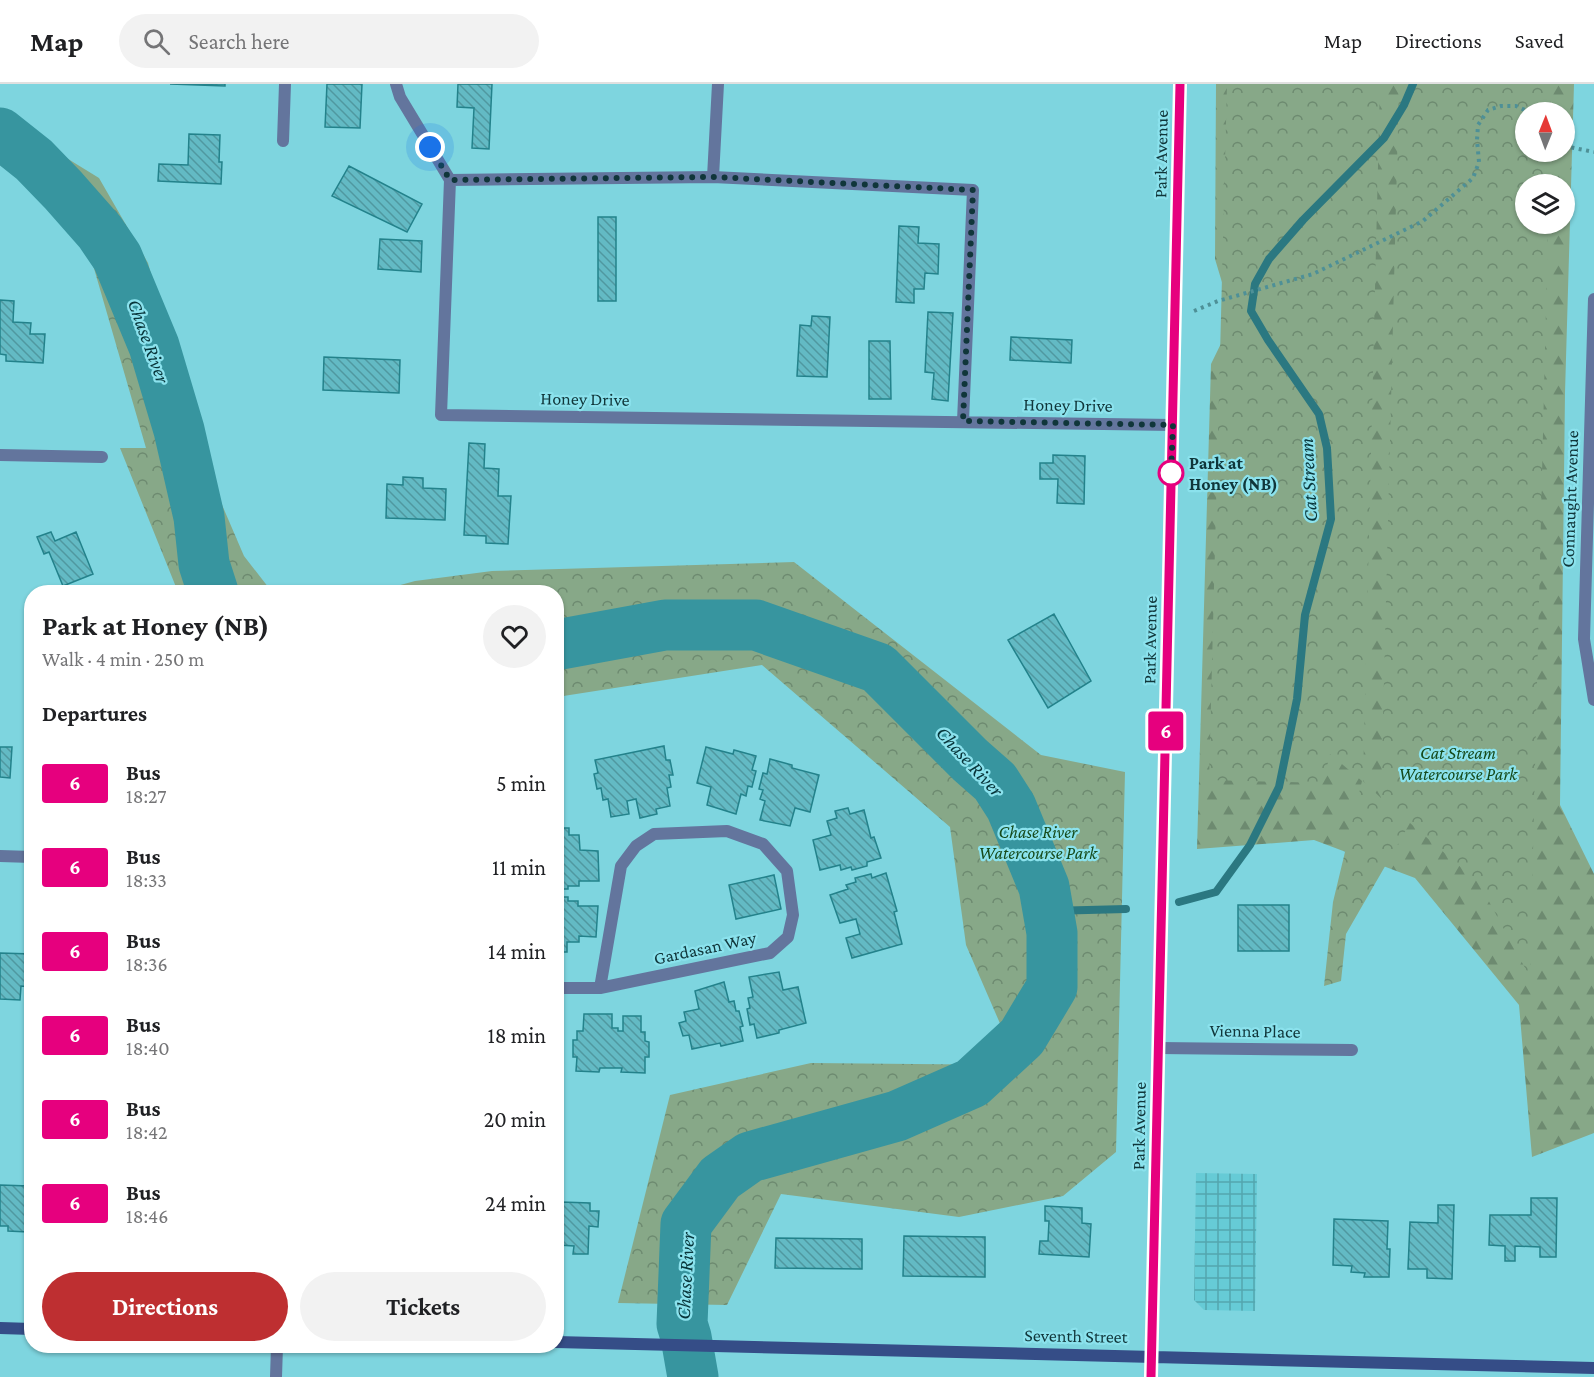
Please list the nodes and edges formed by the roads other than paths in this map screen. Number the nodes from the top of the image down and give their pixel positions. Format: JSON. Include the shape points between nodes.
{"nodes":[{"id":1,"x":285,"y":84,"type":"edge"},
{"id":2,"x":396,"y":84,"type":"edge"},
{"id":3,"x":718,"y":84,"type":"edge"},
{"id":4,"x":1180,"y":84,"type":"edge"},
{"id":5,"x":283,"y":141,"type":"dead end"},
{"id":6,"x":713,"y":177,"type":"junction"},
{"id":7,"x":450,"y":180,"type":"junction"},
{"id":8,"x":1594,"y":299,"type":"edge"},
{"id":9,"x":963,"y":421,"type":"junction"},
{"id":10,"x":1173,"y":425,"type":"junction"},
{"id":11,"x":0,"y":455,"type":"edge"},
{"id":12,"x":102,"y":457,"type":"dead end"},
{"id":13,"x":1594,"y":700,"type":"edge"},
{"id":14,"x":0,"y":856,"type":"edge"},
{"id":15,"x":24,"y":857,"type":"edge"},
{"id":16,"x":564,"y":988,"type":"edge"},
{"id":17,"x":600,"y":988,"type":"junction"},
{"id":18,"x":1159,"y":1048,"type":"junction"},
{"id":19,"x":1352,"y":1050,"type":"dead end"},
{"id":20,"x":0,"y":1328,"type":"edge"},
{"id":21,"x":24,"y":1329,"type":"edge"},
{"id":22,"x":564,"y":1342,"type":"edge"},
{"id":23,"x":277,"y":1353,"type":"edge"},
{"id":24,"x":1151,"y":1356,"type":"junction"},
{"id":25,"x":1594,"y":1368,"type":"edge"},
{"id":26,"x":276,"y":1377,"type":"edge"},
{"id":27,"x":1151,"y":1377,"type":"edge"}],
"edges":[{"from":1,"to":5,"type":"street"},
{"from":2,"to":7,"type":"street","via":[[400,98]]},
{"from":3,"to":6,"type":"street"},
{"from":4,"to":10,"type":"street","name":"Park Avenue"},
{"from":6,"to":7,"type":"street"},
{"from":6,"to":9,"type":"street","via":[[973,190]]},
{"from":7,"to":9,"type":"street","name":"Honey Drive","via":[[441,416]]},
{"from":8,"to":13,"type":"street","name":"Connaught Avenue","via":[[1584,639]]},
{"from":9,"to":10,"type":"street","name":"Honey Drive"},
{"from":10,"to":18,"type":"street","name":"Park Avenue"},
{"from":11,"to":12,"type":"street"},
{"from":14,"to":15,"type":"street"},
{"from":16,"to":17,"type":"street","name":"Gardasan Way"},
{"from":17,"to":17,"type":"street","name":"Gardasan Way","via":[[770,953],[788,937],[793,915],[787,871],[763,844],[727,831],[654,834],[636,846],[621,866]]},
{"from":18,"to":19,"type":"street","name":"Vienna Place"},
{"from":18,"to":24,"type":"street","name":"Park Avenue"},
{"from":20,"to":21,"type":"street"},
{"from":22,"to":24,"type":"street","name":"Seventh Street"},
{"from":23,"to":26,"type":"street"},
{"from":24,"to":25,"type":"street","name":"Seventh Street"},
{"from":24,"to":27,"type":"street","name":"Park Avenue"}]}
